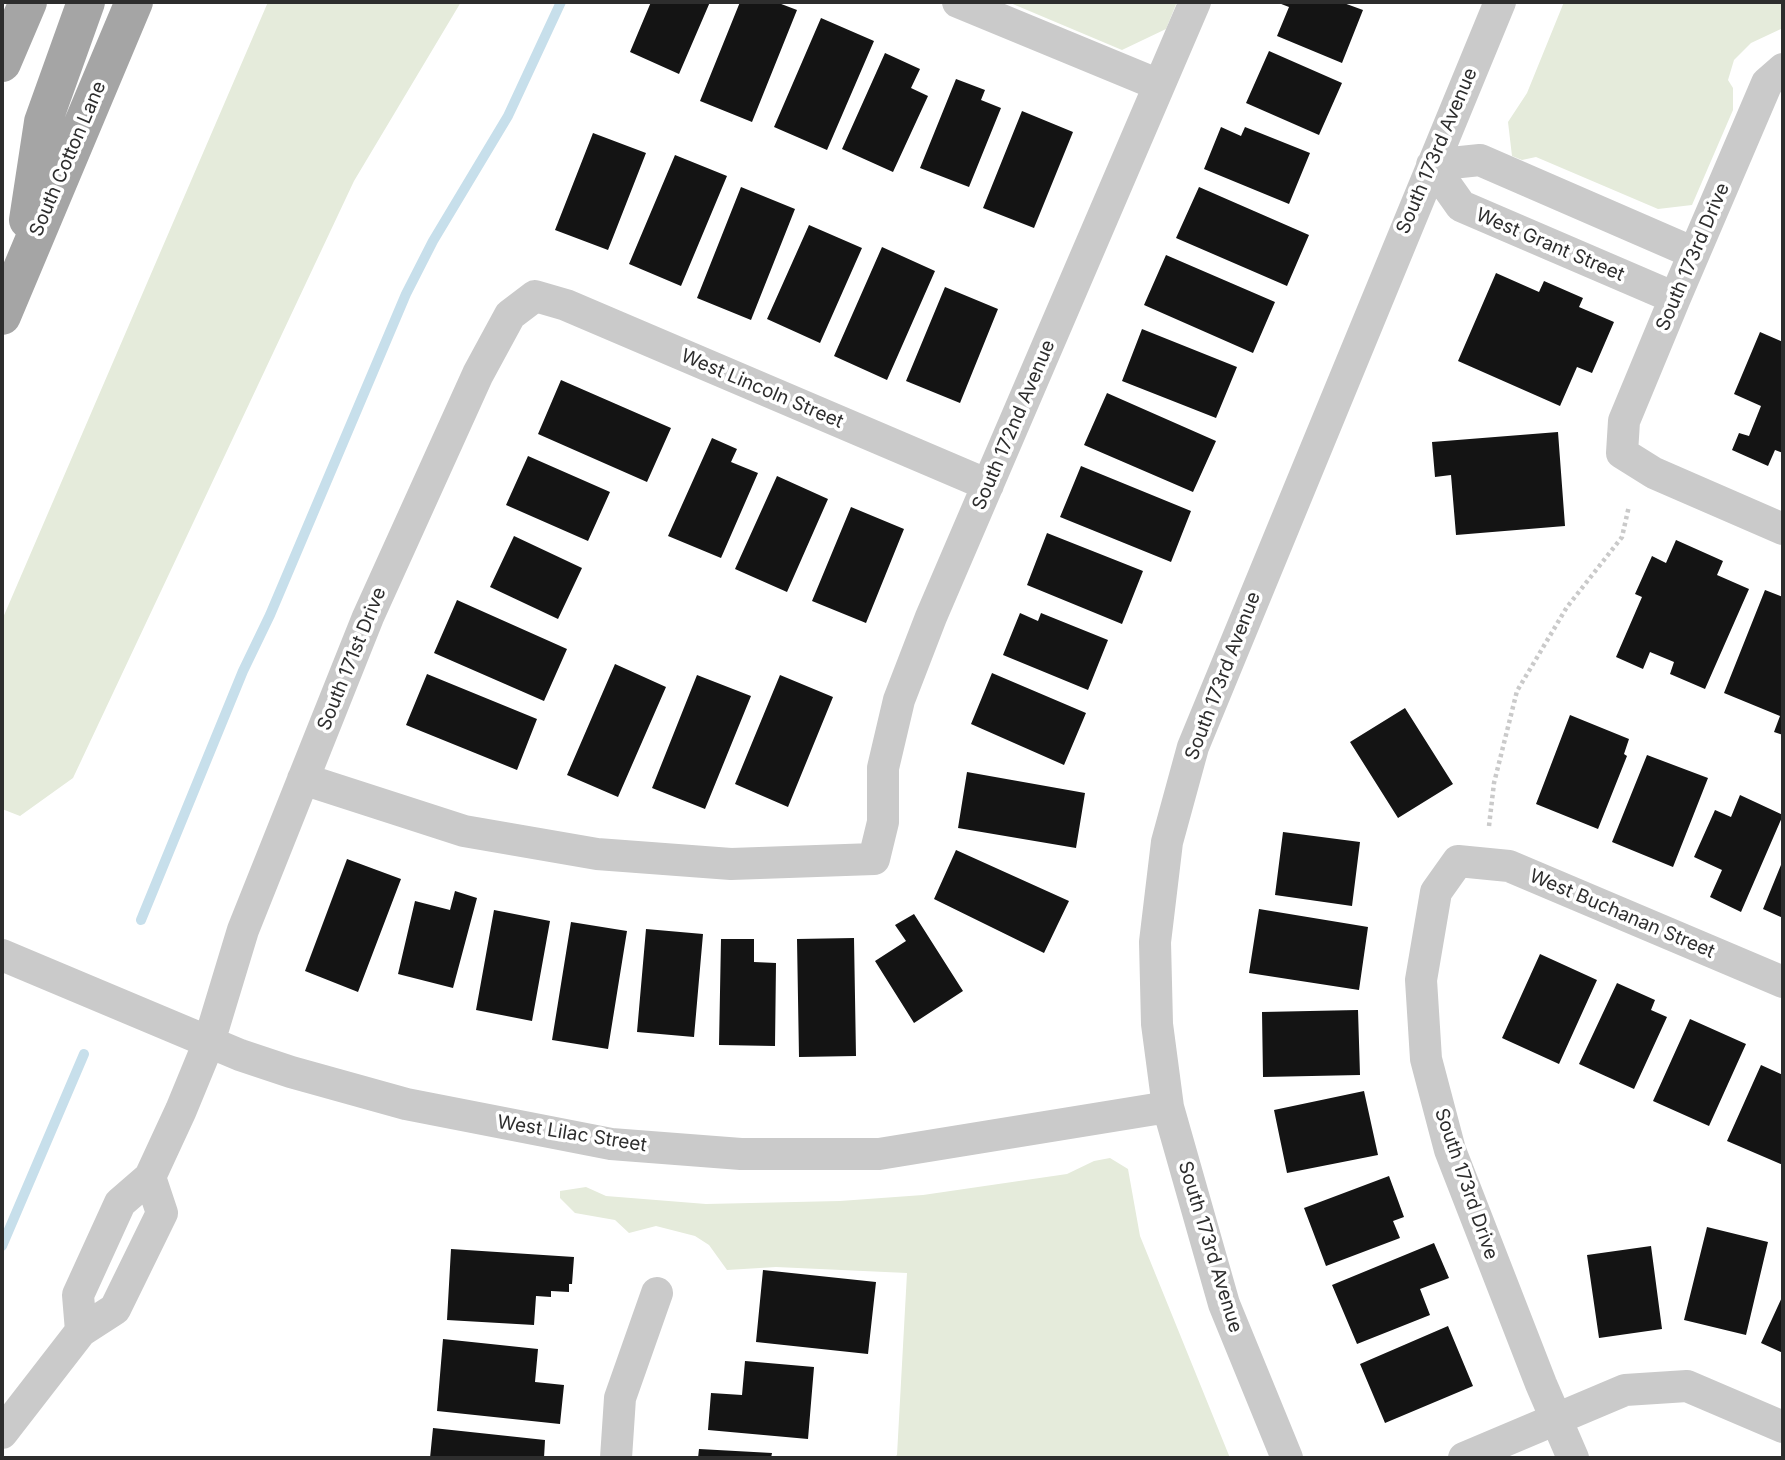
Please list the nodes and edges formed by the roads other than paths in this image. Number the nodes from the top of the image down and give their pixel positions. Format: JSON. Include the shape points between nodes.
{"nodes":[{"id":1,"x":28,"y":2,"type":"edge"},
{"id":2,"x":86,"y":2,"type":"edge"},
{"id":3,"x":134,"y":2,"type":"edge"},
{"id":4,"x":958,"y":2,"type":"edge"},
{"id":5,"x":1195,"y":2,"type":"edge"},
{"id":6,"x":1500,"y":2,"type":"edge"},
{"id":7,"x":2,"y":63,"type":"edge"},
{"id":8,"x":1783,"y":69,"type":"edge"},
{"id":9,"x":1159,"y":85,"type":"junction"},
{"id":10,"x":1432,"y":165,"type":"junction"},
{"id":11,"x":1695,"y":253,"type":"junction"},
{"id":12,"x":19,"y":277,"type":"junction"},
{"id":13,"x":535,"y":296,"type":"joint"},
{"id":14,"x":1675,"y":298,"type":"junction"},
{"id":15,"x":2,"y":316,"type":"edge"},
{"id":16,"x":988,"y":485,"type":"junction"},
{"id":17,"x":1783,"y":529,"type":"edge"},
{"id":18,"x":303,"y":779,"type":"junction"},
{"id":19,"x":1458,"y":860,"type":"joint"},
{"id":20,"x":2,"y":955,"type":"edge"},
{"id":21,"x":1783,"y":982,"type":"edge"},
{"id":22,"x":209,"y":1042,"type":"junction"},
{"id":23,"x":1168,"y":1107,"type":"junction"},
{"id":24,"x":150,"y":1177,"type":"junction"},
{"id":25,"x":101,"y":1249,"type":"junction"},
{"id":26,"x":136,"y":1266,"type":"junction"},
{"id":27,"x":657,"y":1293,"type":"dead end"},
{"id":28,"x":81,"y":1331,"type":"junction"},
{"id":29,"x":1554,"y":1419,"type":"junction"},
{"id":30,"x":1783,"y":1427,"type":"edge"},
{"id":31,"x":2,"y":1433,"type":"edge"},
{"id":32,"x":616,"y":1458,"type":"edge"},
{"id":33,"x":1287,"y":1458,"type":"edge"},
{"id":34,"x":1464,"y":1458,"type":"edge"},
{"id":35,"x":1573,"y":1458,"type":"edge"}],
"edges":[{"from":1,"to":7,"type":"main road"},
{"from":2,"to":12,"type":"main road","via":[[43,122]]},
{"from":3,"to":12,"type":"main road","name":"South Cotton Lane"},
{"from":4,"to":9,"type":"street"},
{"from":5,"to":9,"type":"street","name":"South 172nd Avenue"},
{"from":6,"to":10,"type":"street","name":"South 173rd Avenue"},
{"from":8,"to":11,"type":"street","name":"South 173rd Drive","via":[[1767,83]]},
{"from":9,"to":16,"type":"street","name":"South 172nd Avenue"},
{"from":10,"to":11,"type":"street","via":[[1480,160]]},
{"from":10,"to":14,"type":"street","name":"West Grant Street","via":[[1461,206]]},
{"from":10,"to":23,"type":"street","name":"South 173rd Avenue","via":[[1193,747],[1167,842],[1155,942],[1157,1024]]},
{"from":11,"to":14,"type":"street","name":"South 173rd Drive"},
{"from":12,"to":15,"type":"main road","name":"South Cotton Lane"},
{"from":13,"to":16,"type":"street","name":"West Lincoln Street","via":[[566,305]]},
{"from":13,"to":18,"type":"street","name":"South 171st Drive","via":[[510,315],[478,374],[368,617]]},
{"from":14,"to":17,"type":"street","name":"South 173rd Drive","via":[[1624,421],[1622,453],[1654,473]]},
{"from":16,"to":18,"type":"street","name":"South 172nd Avenue","via":[[900,699],[883,768],[883,822],[874,859],[731,864],[597,855],[464,831]]},
{"from":18,"to":22,"type":"street","name":"South 171st Drive","via":[[243,930]]},
{"from":19,"to":21,"type":"street","name":"West Buchanan Street","via":[[1509,866]]},
{"from":19,"to":29,"type":"street","name":"South 173rd Drive","via":[[1436,892],[1421,980],[1426,1059],[1450,1150]]},
{"from":20,"to":22,"type":"street","name":"West Lilac Street"},
{"from":22,"to":23,"type":"street","name":"West Lilac Street","via":[[291,1072],[406,1104],[611,1144],[741,1154],[879,1154]]},
{"from":22,"to":24,"type":"street","name":"South 171st Drive"},
{"from":23,"to":33,"type":"street","name":"South 173rd Avenue","via":[[1224,1304]]},
{"from":24,"to":25,"type":"street","via":[[120,1203]]},
{"from":24,"to":26,"type":"street","via":[[162,1213]]},
{"from":25,"to":26,"type":"street"},
{"from":25,"to":28,"type":"street","via":[[78,1295]]},
{"from":26,"to":28,"type":"street","via":[[115,1309]]},
{"from":27,"to":32,"type":"street","via":[[620,1398]]},
{"from":28,"to":31,"type":"street"},
{"from":29,"to":30,"type":"street","via":[[1625,1390],[1687,1386]]},
{"from":29,"to":34,"type":"street"},
{"from":29,"to":35,"type":"street","name":"South 173rd Drive"}]}
